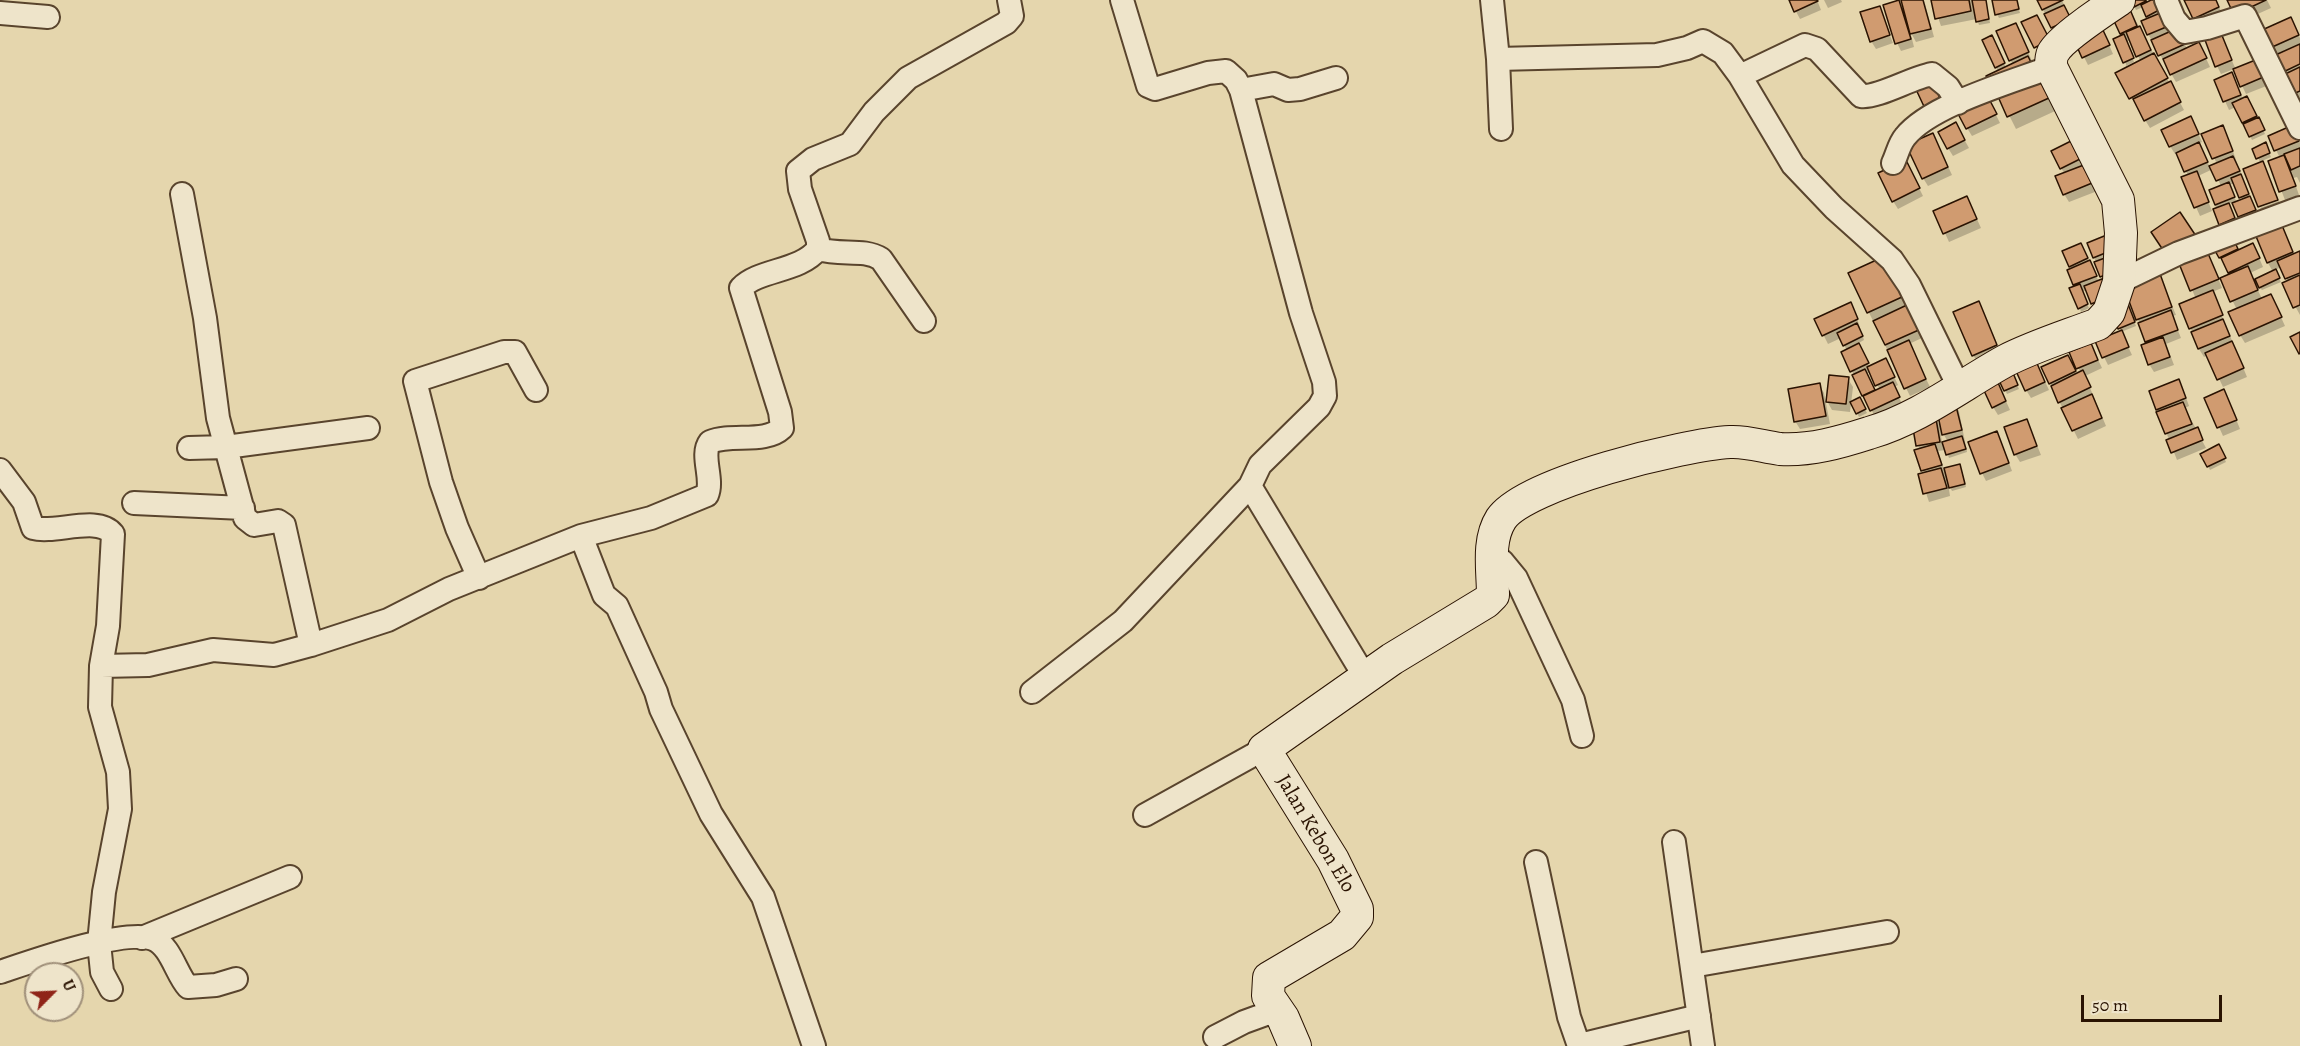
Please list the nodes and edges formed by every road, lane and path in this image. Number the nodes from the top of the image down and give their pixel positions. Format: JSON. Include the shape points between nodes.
{"nodes":[{"id":1,"x":1009,"y":0,"type":"edge"},
{"id":2,"x":1122,"y":0,"type":"edge"},
{"id":3,"x":1492,"y":0,"type":"edge"},
{"id":4,"x":2118,"y":0,"type":"edge"},
{"id":5,"x":2166,"y":0,"type":"edge"},
{"id":6,"x":0,"y":13,"type":"edge"},
{"id":7,"x":48,"y":17,"type":"dead end"},
{"id":8,"x":1498,"y":59,"type":"junction"},
{"id":9,"x":2051,"y":67,"type":"junction"},
{"id":10,"x":1740,"y":76,"type":"junction"},
{"id":11,"x":1336,"y":78,"type":"dead end"},
{"id":12,"x":1241,"y":90,"type":"junction"},
{"id":13,"x":1958,"y":103,"type":"junction"},
{"id":14,"x":2300,"y":128,"type":"edge"},
{"id":15,"x":1501,"y":129,"type":"dead end"},
{"id":16,"x":1893,"y":163,"type":"dead end"},
{"id":17,"x":182,"y":194,"type":"dead end"},
{"id":18,"x":2300,"y":207,"type":"edge"},
{"id":19,"x":818,"y":249,"type":"junction"},
{"id":20,"x":2119,"y":282,"type":"junction"},
{"id":21,"x":924,"y":321,"type":"dead end"},
{"id":22,"x":1959,"y":387,"type":"junction"},
{"id":23,"x":536,"y":390,"type":"dead end"},
{"id":24,"x":368,"y":428,"type":"dead end"},
{"id":25,"x":226,"y":447,"type":"junction"},
{"id":26,"x":189,"y":448,"type":"dead end"},
{"id":27,"x":0,"y":470,"type":"edge"},
{"id":28,"x":1250,"y":486,"type":"junction"},
{"id":29,"x":134,"y":503,"type":"dead end"},
{"id":30,"x":243,"y":508,"type":"junction"},
{"id":31,"x":581,"y":536,"type":"junction"},
{"id":32,"x":1492,"y":559,"type":"junction"},
{"id":33,"x":479,"y":578,"type":"junction"},
{"id":34,"x":311,"y":645,"type":"junction"},
{"id":35,"x":100,"y":666,"type":"junction"},
{"id":36,"x":1365,"y":677,"type":"junction"},
{"id":37,"x":1032,"y":692,"type":"dead end"},
{"id":38,"x":1582,"y":736,"type":"dead end"},
{"id":39,"x":1264,"y":749,"type":"junction"},
{"id":40,"x":1145,"y":815,"type":"dead end"},
{"id":41,"x":1674,"y":842,"type":"dead end"},
{"id":42,"x":1536,"y":862,"type":"dead end"},
{"id":43,"x":290,"y":877,"type":"dead end"},
{"id":44,"x":1887,"y":932,"type":"dead end"},
{"id":45,"x":142,"y":938,"type":"junction"},
{"id":46,"x":99,"y":943,"type":"junction"},
{"id":47,"x":1692,"y":966,"type":"junction"},
{"id":48,"x":0,"y":972,"type":"edge"},
{"id":49,"x":236,"y":979,"type":"dead end"},
{"id":50,"x":111,"y":989,"type":"dead end"},
{"id":51,"x":1278,"y":1010,"type":"junction"},
{"id":52,"x":1699,"y":1016,"type":"junction"},
{"id":53,"x":1215,"y":1037,"type":"dead end"},
{"id":54,"x":814,"y":1046,"type":"edge"},
{"id":55,"x":1295,"y":1046,"type":"edge"},
{"id":56,"x":1703,"y":1046,"type":"edge"}],
"edges":[{"from":1,"to":19,"type":"street","via":[[1012,16],[1006,23],[908,78],[874,112],[850,144],[813,159],[798,171]]},
{"from":2,"to":12,"type":"street","via":[[1148,86],[1155,89],[1226,71]]},
{"from":3,"to":8,"type":"street"},
{"from":4,"to":9,"type":"street","via":[[2053,51]]},
{"from":5,"to":14,"type":"street","via":[[2174,19],[2186,32],[2245,16]]},
{"from":6,"to":7,"type":"street"},
{"from":8,"to":10,"type":"street","via":[[1657,55],[1703,41],[1723,53]]},
{"from":8,"to":15,"type":"street"},
{"from":9,"to":13,"type":"street"},
{"from":9,"to":20,"type":"street","via":[[2118,200]]},
{"from":10,"to":13,"type":"street","via":[[1804,45],[1817,49],[1861,96],[1932,74],[1948,87]]},
{"from":10,"to":22,"type":"street","via":[[1793,165],[1892,260],[1909,285]]},
{"from":11,"to":12,"type":"street","via":[[1300,89],[1288,90],[1274,84]]},
{"from":12,"to":28,"type":"street","via":[[1301,313],[1320,367],[1324,396],[1319,407],[1260,465]]},
{"from":13,"to":16,"type":"street","via":[[1931,116],[1904,138]]},
{"from":17,"to":25,"type":"street"},
{"from":18,"to":20,"type":"street","via":[[2179,253]]},
{"from":19,"to":21,"type":"street","via":[[843,255],[872,254],[881,259]]},
{"from":19,"to":31,"type":"street","via":[[799,262],[741,288],[782,428],[770,435],[710,442],[706,452],[711,487],[699,500],[651,518]]},
{"from":20,"to":22,"type":"street","via":[[2109,312],[2098,324],[2008,360]]},
{"from":22,"to":32,"type":"street","via":[[1906,420],[1838,443],[1781,449],[1732,442],[1651,456],[1576,477],[1544,491],[1502,518]]},
{"from":23,"to":33,"type":"street","via":[[515,352],[504,352],[415,381],[441,482]]},
{"from":24,"to":25,"type":"street"},
{"from":25,"to":26,"type":"street"},
{"from":25,"to":30,"type":"street"},
{"from":27,"to":35,"type":"street","via":[[24,502],[33,528],[105,527],[113,534],[108,626]]},
{"from":28,"to":36,"type":"street"},
{"from":28,"to":37,"type":"street","via":[[1123,621]]},
{"from":29,"to":30,"type":"street"},
{"from":30,"to":34,"type":"street","via":[[251,524],[278,521],[284,525]]},
{"from":31,"to":33,"type":"street"},
{"from":31,"to":54,"type":"street","via":[[604,595],[617,606],[711,814],[762,897]]},
{"from":32,"to":36,"type":"street","via":[[1493,595],[1486,602]]},
{"from":32,"to":38,"type":"street","via":[[1502,561],[1516,578],[1573,700]]},
{"from":33,"to":34,"type":"street","via":[[388,620]]},
{"from":34,"to":35,"type":"street","via":[[274,655],[213,650],[148,665]]},
{"from":35,"to":46,"type":"street","via":[[100,707],[118,772],[120,809]]},
{"from":36,"to":39,"type":"street"},
{"from":39,"to":40,"type":"street"},
{"from":39,"to":51,"type":"street","name":"Jalan Kebon Elo","via":[[1333,860],[1358,917],[1342,934],[1269,978],[1268,996]]},
{"from":41,"to":47,"type":"street"},
{"from":42,"to":52,"type":"street","via":[[1578,1043]]},
{"from":43,"to":45,"type":"street"},
{"from":44,"to":47,"type":"street"},
{"from":45,"to":46,"type":"street"},
{"from":45,"to":49,"type":"street","via":[[163,946],[188,987]]},
{"from":46,"to":48,"type":"street"},
{"from":46,"to":50,"type":"street","via":[[102,972]]},
{"from":47,"to":52,"type":"street"},
{"from":51,"to":53,"type":"street"},
{"from":51,"to":55,"type":"street","name":"Jalan Kebon Elo"},
{"from":52,"to":56,"type":"street"}]}
